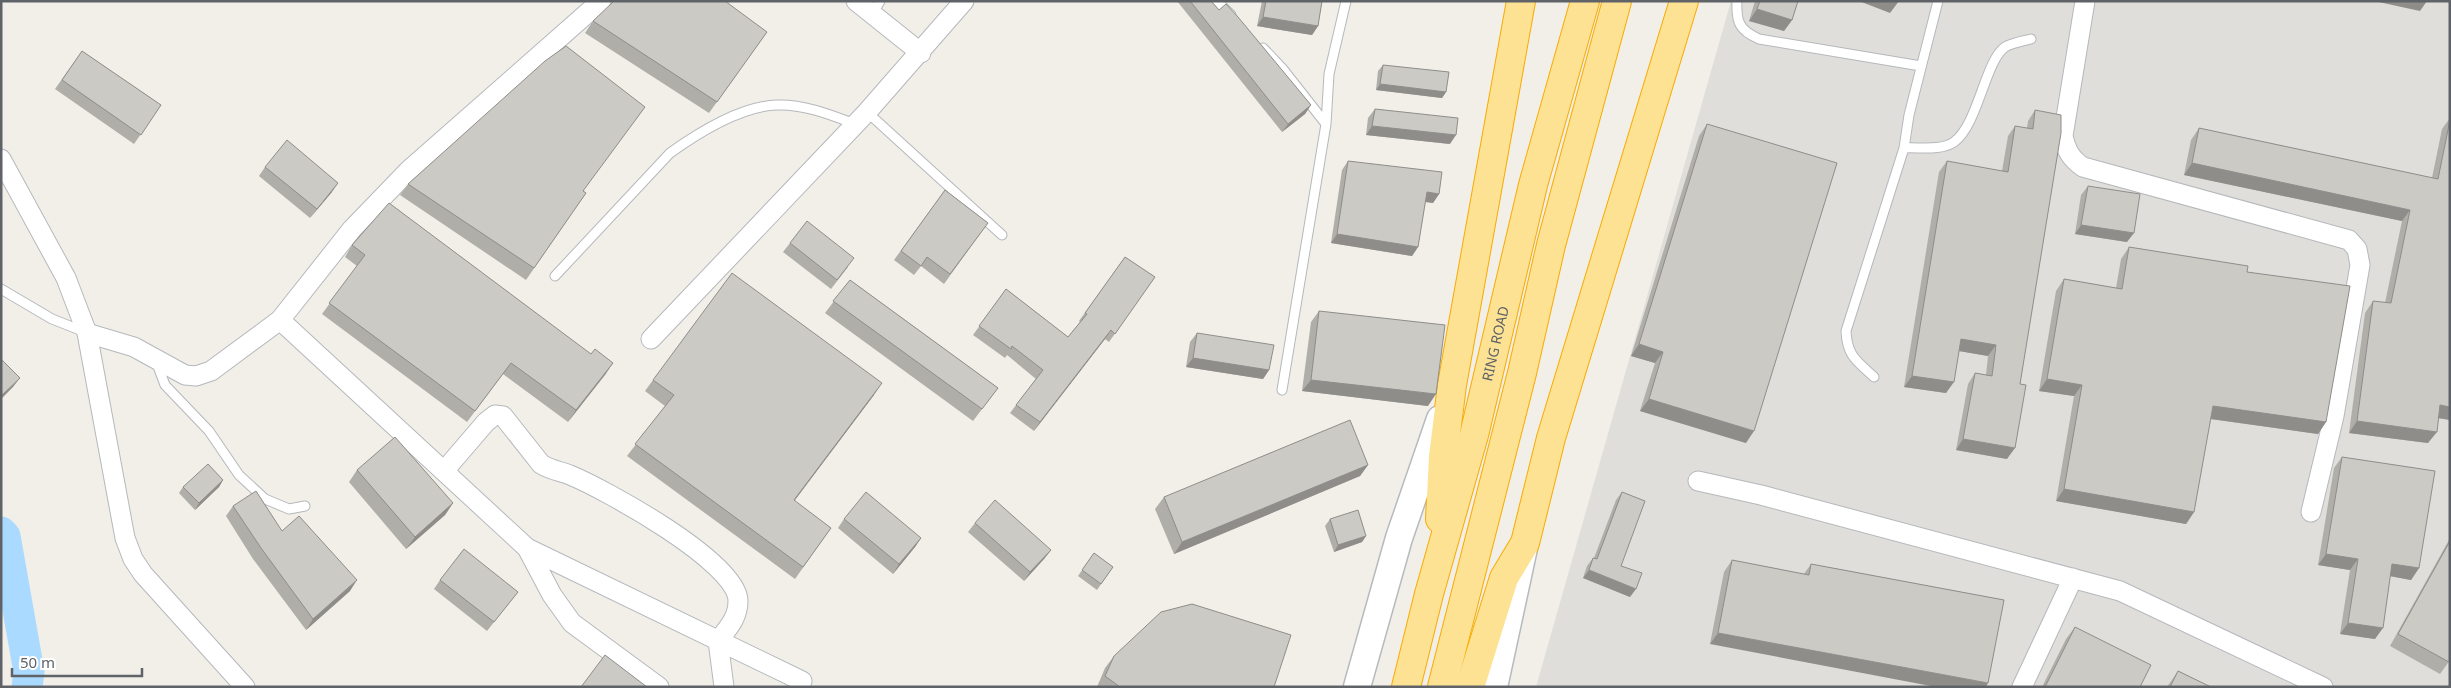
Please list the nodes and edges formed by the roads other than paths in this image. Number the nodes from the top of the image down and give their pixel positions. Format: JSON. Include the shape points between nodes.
{"nodes":[{"id":1,"x":601,"y":1,"type":"edge"},
{"id":2,"x":856,"y":1,"type":"edge"},
{"id":3,"x":964,"y":1,"type":"edge"},
{"id":4,"x":1217,"y":1,"type":"edge"},
{"id":5,"x":1346,"y":1,"type":"edge"},
{"id":6,"x":1521,"y":1,"type":"edge"},
{"id":7,"x":1585,"y":1,"type":"edge"},
{"id":8,"x":1617,"y":1,"type":"edge"},
{"id":9,"x":1684,"y":1,"type":"edge"},
{"id":10,"x":1737,"y":1,"type":"edge"},
{"id":11,"x":1938,"y":1,"type":"edge"},
{"id":12,"x":2085,"y":1,"type":"edge"},
{"id":13,"x":876,"y":8,"type":"edge"},
{"id":14,"x":1237,"y":21,"type":"edge"},
{"id":15,"x":2031,"y":39,"type":"dead end"},
{"id":16,"x":1256,"y":41,"type":"edge"},
{"id":17,"x":921,"y":53,"type":"junction"},
{"id":18,"x":1921,"y":66,"type":"junction"},
{"id":19,"x":861,"y":118,"type":"junction"},
{"id":20,"x":1326,"y":124,"type":"junction"},
{"id":21,"x":1904,"y":148,"type":"junction"},
{"id":22,"x":1,"y":159,"type":"edge"},
{"id":23,"x":1002,"y":235,"type":"dead end"},
{"id":24,"x":555,"y":276,"type":"dead end"},
{"id":25,"x":1,"y":289,"type":"edge"},
{"id":26,"x":280,"y":320,"type":"junction"},
{"id":27,"x":87,"y":333,"type":"junction"},
{"id":28,"x":651,"y":339,"type":"dead end"},
{"id":29,"x":155,"y":359,"type":"junction"},
{"id":30,"x":1874,"y":377,"type":"dead end"},
{"id":31,"x":1452,"y":385,"type":"junction"},
{"id":32,"x":1282,"y":390,"type":"dead end"},
{"id":33,"x":444,"y":471,"type":"junction"},
{"id":34,"x":1698,"y":481,"type":"dead end"},
{"id":35,"x":305,"y":506,"type":"dead end"},
{"id":36,"x":2311,"y":512,"type":"dead end"},
{"id":37,"x":1525,"y":543,"type":"junction"},
{"id":38,"x":527,"y":548,"type":"junction"},
{"id":39,"x":1437,"y":571,"type":"junction"},
{"id":40,"x":2073,"y":578,"type":"junction"},
{"id":41,"x":718,"y":641,"type":"junction"},
{"id":42,"x":802,"y":681,"type":"dead end"},
{"id":43,"x":245,"y":687,"type":"edge"},
{"id":44,"x":658,"y":687,"type":"edge"},
{"id":45,"x":724,"y":687,"type":"edge"},
{"id":46,"x":1357,"y":687,"type":"edge"},
{"id":47,"x":1406,"y":687,"type":"edge"},
{"id":48,"x":1442,"y":687,"type":"edge"},
{"id":49,"x":1470,"y":687,"type":"edge"},
{"id":50,"x":1494,"y":687,"type":"edge"},
{"id":51,"x":2022,"y":687,"type":"edge"},
{"id":52,"x":2323,"y":687,"type":"edge"}],
"edges":[{"from":1,"to":26,"type":"street","via":[[408,171],[352,229]]},
{"from":2,"to":13,"type":"street"},
{"from":3,"to":17,"type":"street"},
{"from":4,"to":14,"type":"lane"},
{"from":5,"to":20,"type":"lane","via":[[1329,74]]},
{"from":6,"to":31,"type":"highway"},
{"from":7,"to":39,"type":"highway","name":"RING ROAD","via":[[1533,185],[1474,436]]},
{"from":8,"to":48,"type":"highway","via":[[1551,245]]},
{"from":9,"to":37,"type":"highway","via":[[1551,438]]},
{"from":10,"to":18,"type":"lane","via":[[1737,17],[1745,33],[1759,39]]},
{"from":11,"to":18,"type":"lane"},
{"from":12,"to":36,"type":"street","via":[[2063,136],[2066,150],[2073,160],[2083,167],[2349,240],[2357,249],[2360,265],[2334,416]]},
{"from":13,"to":17,"type":"street"},
{"from":15,"to":21,"type":"lane","via":[[2005,48],[1971,118],[1953,143],[1942,147]]},
{"from":16,"to":20,"type":"lane"},
{"from":17,"to":19,"type":"street"},
{"from":18,"to":21,"type":"lane"},
{"from":19,"to":23,"type":"lane"},
{"from":19,"to":24,"type":"lane","via":[[779,105],[754,108],[692,137],[670,153]]},
{"from":19,"to":28,"type":"street"},
{"from":20,"to":32,"type":"lane"},
{"from":21,"to":30,"type":"lane","via":[[1846,331],[1847,346],[1854,359]]},
{"from":22,"to":27,"type":"street","via":[[66,278]]},
{"from":25,"to":27,"type":"lane","via":[[52,319]]},
{"from":26,"to":29,"type":"street","via":[[211,371],[196,376],[185,375]]},
{"from":26,"to":33,"type":"street"},
{"from":27,"to":29,"type":"street","via":[[134,347]]},
{"from":27,"to":43,"type":"street","via":[[125,538],[133,559]]},
{"from":29,"to":35,"type":"lane","via":[[165,385],[209,431],[238,475],[265,499],[289,510]]},
{"from":31,"to":39,"type":"highway","via":[[1443,457]]},
{"from":31,"to":46,"type":"street","via":[[1399,538]]},
{"from":33,"to":38,"type":"street"},
{"from":33,"to":41,"type":"street","via":[[486,422],[496,415],[503,416],[541,464],[638,510],[700,551],[733,585],[738,600],[735,619]]},
{"from":34,"to":40,"type":"street"},
{"from":37,"to":49,"type":"highway","via":[[1504,578]]},
{"from":37,"to":50,"type":"street"},
{"from":38,"to":41,"type":"street"},
{"from":38,"to":44,"type":"street","via":[[552,595],[572,623]]},
{"from":39,"to":47,"type":"highway","name":"RING ROAD"},
{"from":40,"to":51,"type":"street"},
{"from":40,"to":52,"type":"street","via":[[2120,591]]},
{"from":41,"to":42,"type":"street"},
{"from":41,"to":45,"type":"street"}]}
